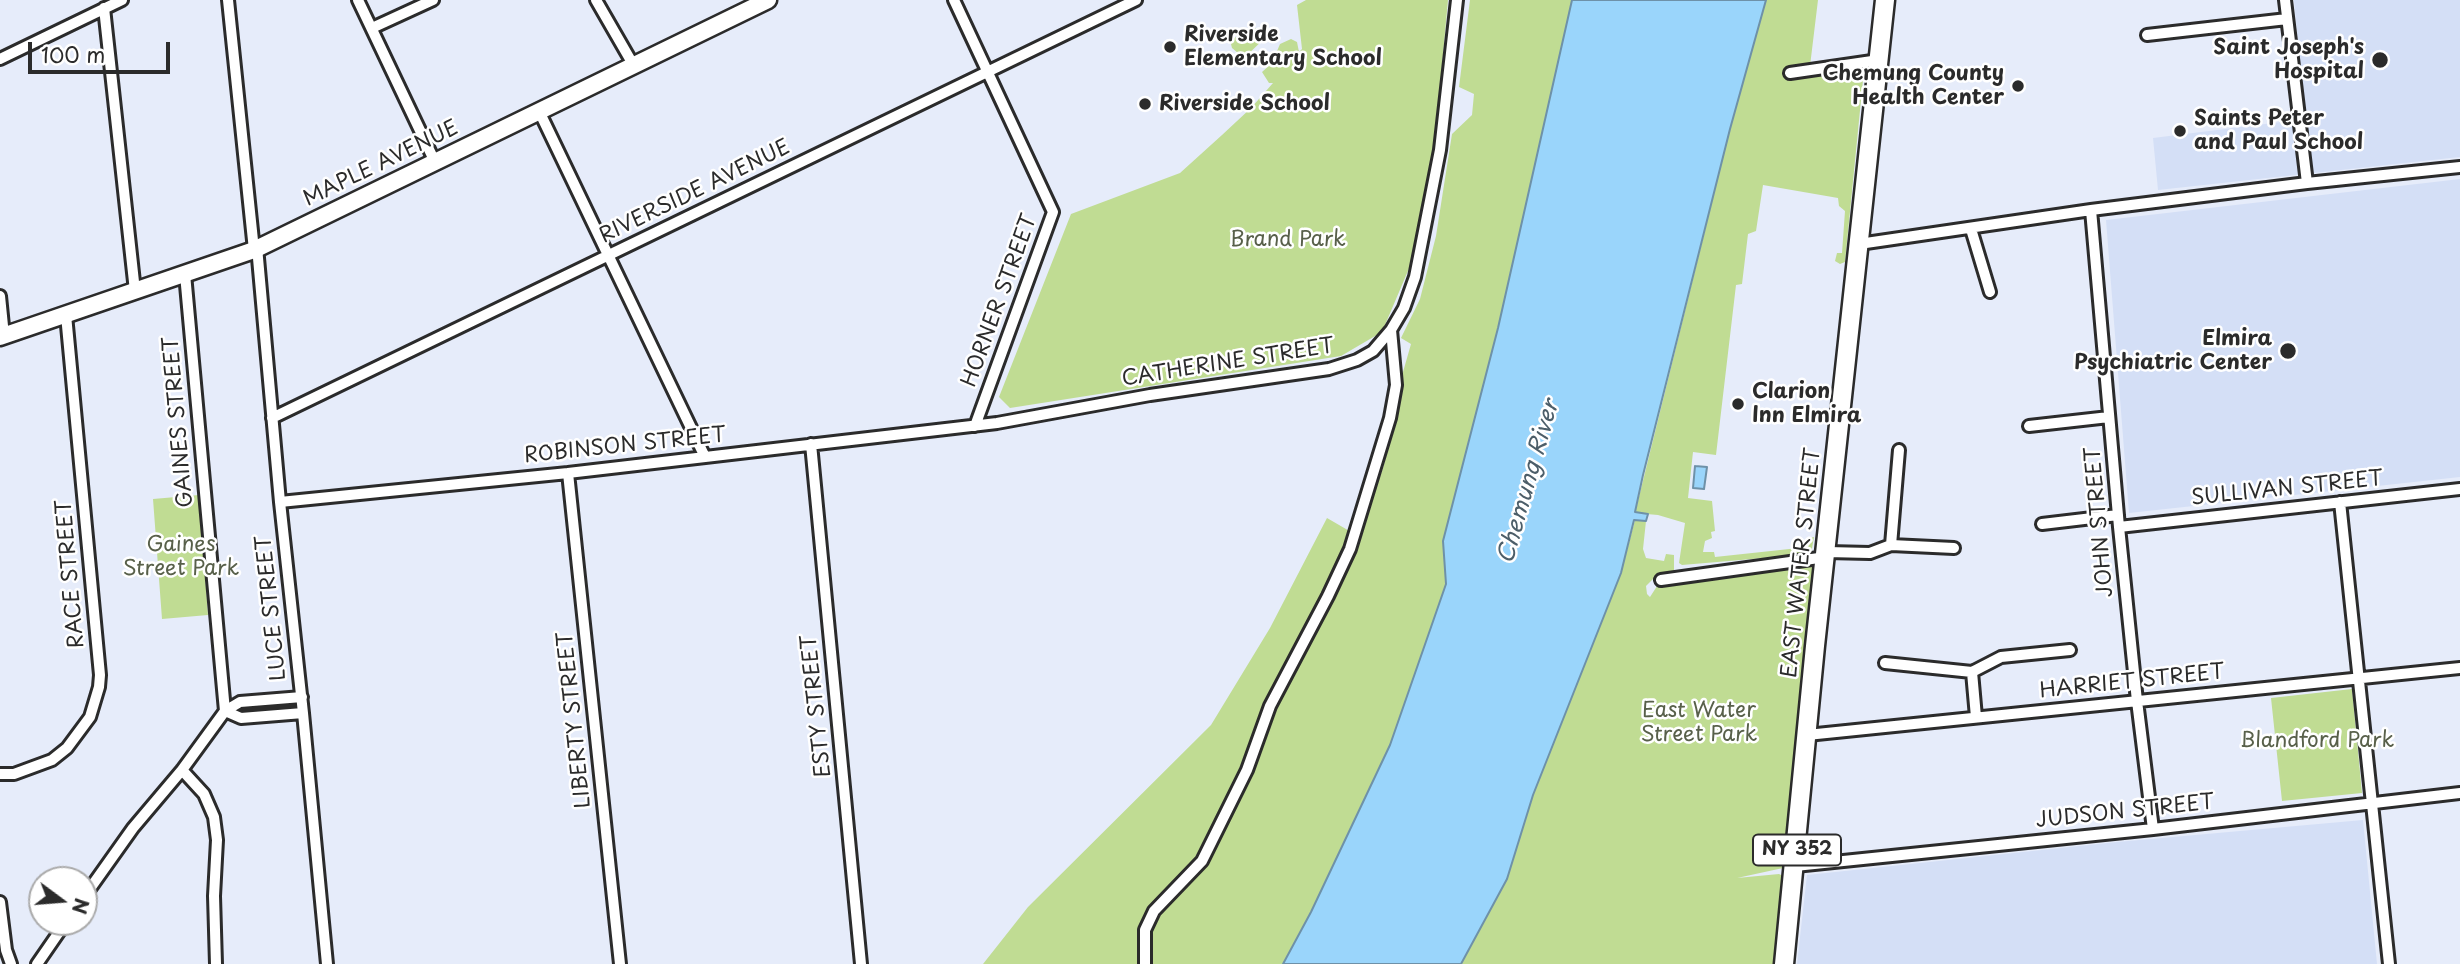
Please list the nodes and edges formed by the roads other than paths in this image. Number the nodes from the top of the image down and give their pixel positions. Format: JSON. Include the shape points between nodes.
{"nodes":[{"id":1,"x":122,"y":0,"type":"edge"},
{"id":2,"x":228,"y":0,"type":"edge"},
{"id":3,"x":358,"y":0,"type":"edge"},
{"id":4,"x":433,"y":0,"type":"edge"},
{"id":5,"x":596,"y":0,"type":"edge"},
{"id":6,"x":768,"y":0,"type":"edge"},
{"id":7,"x":954,"y":0,"type":"edge"},
{"id":8,"x":1136,"y":0,"type":"edge"},
{"id":9,"x":1457,"y":0,"type":"edge"},
{"id":10,"x":1885,"y":0,"type":"edge"},
{"id":11,"x":2285,"y":0,"type":"edge"},
{"id":12,"x":104,"y":8,"type":"junction"},
{"id":13,"x":2287,"y":19,"type":"junction"},
{"id":14,"x":372,"y":28,"type":"junction"},
{"id":15,"x":2147,"y":35,"type":"dead end"},
{"id":16,"x":0,"y":59,"type":"edge"},
{"id":17,"x":1879,"y":60,"type":"junction"},
{"id":18,"x":634,"y":66,"type":"junction"},
{"id":19,"x":988,"y":72,"type":"junction"},
{"id":20,"x":1790,"y":72,"type":"dead end"},
{"id":21,"x":539,"y":111,"type":"junction"},
{"id":22,"x":435,"y":162,"type":"junction"},
{"id":23,"x":2460,"y":167,"type":"edge"},
{"id":24,"x":2307,"y":183,"type":"junction"},
{"id":25,"x":2091,"y":210,"type":"junction"},
{"id":26,"x":1971,"y":229,"type":"junction"},
{"id":27,"x":1859,"y":244,"type":"junction"},
{"id":28,"x":255,"y":248,"type":"junction"},
{"id":29,"x":608,"y":255,"type":"junction"},
{"id":30,"x":185,"y":274,"type":"junction"},
{"id":31,"x":135,"y":291,"type":"junction"},
{"id":32,"x":1990,"y":292,"type":"dead end"},
{"id":33,"x":0,"y":296,"type":"edge"},
{"id":34,"x":66,"y":315,"type":"junction"},
{"id":35,"x":1391,"y":330,"type":"junction"},
{"id":36,"x":2,"y":336,"type":"edge"},
{"id":37,"x":2109,"y":416,"type":"junction"},
{"id":38,"x":272,"y":418,"type":"junction"},
{"id":39,"x":975,"y":426,"type":"junction"},
{"id":40,"x":2029,"y":426,"type":"dead end"},
{"id":41,"x":811,"y":444,"type":"junction"},
{"id":42,"x":1899,"y":450,"type":"dead end"},
{"id":43,"x":705,"y":457,"type":"junction"},
{"id":44,"x":568,"y":473,"type":"junction"},
{"id":45,"x":2460,"y":489,"type":"edge"},
{"id":46,"x":280,"y":502,"type":"junction"},
{"id":47,"x":2340,"y":502,"type":"junction"},
{"id":48,"x":2118,"y":521,"type":"junction"},
{"id":49,"x":2042,"y":524,"type":"dead end"},
{"id":50,"x":1891,"y":545,"type":"junction"},
{"id":51,"x":1954,"y":548,"type":"dead end"},
{"id":52,"x":1826,"y":555,"type":"junction"},
{"id":53,"x":1661,"y":580,"type":"dead end"},
{"id":54,"x":2070,"y":650,"type":"dead end"},
{"id":55,"x":1885,"y":663,"type":"dead end"},
{"id":56,"x":2460,"y":668,"type":"edge"},
{"id":57,"x":1972,"y":672,"type":"junction"},
{"id":58,"x":2359,"y":679,"type":"junction"},
{"id":59,"x":302,"y":697,"type":"junction"},
{"id":60,"x":2137,"y":701,"type":"junction"},
{"id":61,"x":225,"y":711,"type":"junction"},
{"id":62,"x":303,"y":713,"type":"junction"},
{"id":63,"x":1976,"y":717,"type":"junction"},
{"id":64,"x":1807,"y":735,"type":"junction"},
{"id":65,"x":182,"y":770,"type":"junction"},
{"id":66,"x":0,"y":774,"type":"edge"},
{"id":67,"x":2460,"y":793,"type":"edge"},
{"id":68,"x":2372,"y":803,"type":"junction"},
{"id":69,"x":2153,"y":829,"type":"junction"},
{"id":70,"x":1795,"y":866,"type":"junction"},
{"id":71,"x":98,"y":877,"type":"edge"},
{"id":72,"x":0,"y":902,"type":"edge"},
{"id":73,"x":56,"y":936,"type":"edge"},
{"id":74,"x":11,"y":964,"type":"edge"},
{"id":75,"x":37,"y":964,"type":"edge"},
{"id":76,"x":216,"y":964,"type":"edge"},
{"id":77,"x":327,"y":964,"type":"edge"},
{"id":78,"x":620,"y":964,"type":"edge"},
{"id":79,"x":862,"y":964,"type":"edge"},
{"id":80,"x":1145,"y":964,"type":"edge"},
{"id":81,"x":1784,"y":964,"type":"edge"},
{"id":82,"x":2389,"y":964,"type":"edge"}],
"edges":[{"from":1,"to":12,"type":"street"},
{"from":2,"to":28,"type":"street","name":"LUCE STREET"},
{"from":3,"to":14,"type":"street"},
{"from":4,"to":14,"type":"street"},
{"from":5,"to":18,"type":"street"},
{"from":6,"to":18,"type":"main road","name":"MAPLE AVENUE"},
{"from":7,"to":19,"type":"street","name":"HORNER STREET"},
{"from":8,"to":19,"type":"street","name":"RIVERSIDE AVENUE"},
{"from":9,"to":35,"type":"street","name":"CATHERINE STREET","via":[[1440,150],[1423,243],[1404,309]]},
{"from":10,"to":17,"type":"main road","name":"EAST WATER STREET","number":"NY 352"},
{"from":11,"to":13,"type":"street"},
{"from":12,"to":16,"type":"street"},
{"from":12,"to":31,"type":"street"},
{"from":13,"to":15,"type":"street"},
{"from":13,"to":24,"type":"street"},
{"from":14,"to":22,"type":"street"},
{"from":17,"to":20,"type":"street"},
{"from":17,"to":27,"type":"main road","name":"EAST WATER STREET","number":"NY 352"},
{"from":18,"to":21,"type":"main road","name":"MAPLE AVENUE"},
{"from":19,"to":29,"type":"street","name":"RIVERSIDE AVENUE"},
{"from":19,"to":39,"type":"street","name":"HORNER STREET","via":[[1053,212]]},
{"from":21,"to":22,"type":"main road","name":"MAPLE AVENUE"},
{"from":21,"to":29,"type":"street"},
{"from":22,"to":28,"type":"main road","name":"MAPLE AVENUE"},
{"from":23,"to":24,"type":"street"},
{"from":24,"to":25,"type":"street"},
{"from":25,"to":26,"type":"street"},
{"from":25,"to":37,"type":"street","name":"JOHN STREET"},
{"from":26,"to":27,"type":"street"},
{"from":26,"to":32,"type":"street"},
{"from":27,"to":52,"type":"main road","name":"EAST WATER STREET","number":"NY 352"},
{"from":28,"to":30,"type":"main road","name":"MAPLE AVENUE"},
{"from":28,"to":38,"type":"street","name":"LUCE STREET"},
{"from":29,"to":38,"type":"street","name":"RIVERSIDE AVENUE"},
{"from":29,"to":43,"type":"street"},
{"from":30,"to":31,"type":"main road","name":"MAPLE AVENUE"},
{"from":30,"to":61,"type":"street","name":"GAINES STREET"},
{"from":31,"to":34,"type":"main road","name":"MAPLE AVENUE"},
{"from":33,"to":36,"type":"street"},
{"from":34,"to":36,"type":"main road","name":"MAPLE AVENUE"},
{"from":34,"to":66,"type":"street","name":"RACE STREET","via":[[99,687],[90,717],[67,748],[52,760],[14,774]]},
{"from":35,"to":39,"type":"street","name":"CATHERINE STREET","via":[[1373,351],[1329,369]]},
{"from":35,"to":80,"type":"street","via":[[1396,385],[1390,418],[1350,549],[1270,706],[1247,770],[1202,861],[1154,911],[1145,930]]},
{"from":37,"to":40,"type":"street"},
{"from":37,"to":48,"type":"street","name":"JOHN STREET"},
{"from":38,"to":46,"type":"street","name":"LUCE STREET"},
{"from":39,"to":41,"type":"street","name":"ROBINSON STREET"},
{"from":41,"to":43,"type":"street","name":"ROBINSON STREET"},
{"from":41,"to":79,"type":"street","name":"ESTY STREET"},
{"from":42,"to":50,"type":"street"},
{"from":43,"to":44,"type":"street","name":"ROBINSON STREET"},
{"from":44,"to":46,"type":"street","name":"ROBINSON STREET"},
{"from":44,"to":78,"type":"street","name":"LIBERTY STREET"},
{"from":45,"to":47,"type":"street","name":"SULLIVAN STREET"},
{"from":46,"to":59,"type":"street","name":"LUCE STREET"},
{"from":47,"to":48,"type":"street","name":"SULLIVAN STREET"},
{"from":47,"to":58,"type":"street"},
{"from":48,"to":49,"type":"street","name":"SULLIVAN STREET"},
{"from":48,"to":60,"type":"street","name":"JOHN STREET"},
{"from":50,"to":51,"type":"street"},
{"from":50,"to":52,"type":"street","via":[[1870,553]]},
{"from":52,"to":53,"type":"street"},
{"from":52,"to":64,"type":"main road","name":"EAST WATER STREET","number":"NY 352"},
{"from":54,"to":57,"type":"street","via":[[2001,657]]},
{"from":55,"to":57,"type":"street"},
{"from":56,"to":58,"type":"street","name":"HARRIET STREET"},
{"from":57,"to":63,"type":"street"},
{"from":58,"to":60,"type":"street","name":"HARRIET STREET"},
{"from":58,"to":68,"type":"street"},
{"from":59,"to":61,"type":"street","via":[[240,702]]},
{"from":59,"to":62,"type":"street","name":"LUCE STREET"},
{"from":60,"to":63,"type":"street","name":"HARRIET STREET"},
{"from":60,"to":69,"type":"street","name":"JOHN STREET"},
{"from":61,"to":62,"type":"street","via":[[241,718]]},
{"from":61,"to":65,"type":"street"},
{"from":62,"to":77,"type":"street","name":"LUCE STREET"},
{"from":63,"to":64,"type":"street","name":"HARRIET STREET"},
{"from":64,"to":70,"type":"main road","name":"EAST WATER STREET","number":"NY 352"},
{"from":65,"to":71,"type":"street"},
{"from":65,"to":76,"type":"street","via":[[204,794],[214,817]]},
{"from":67,"to":68,"type":"street","name":"JUDSON STREET"},
{"from":68,"to":69,"type":"street","name":"JUDSON STREET"},
{"from":68,"to":82,"type":"street"},
{"from":69,"to":70,"type":"street","name":"JUDSON STREET"},
{"from":70,"to":81,"type":"main road","name":"EAST WATER STREET","number":"NY 352"},
{"from":72,"to":74,"type":"street"},
{"from":73,"to":75,"type":"street"}]}
